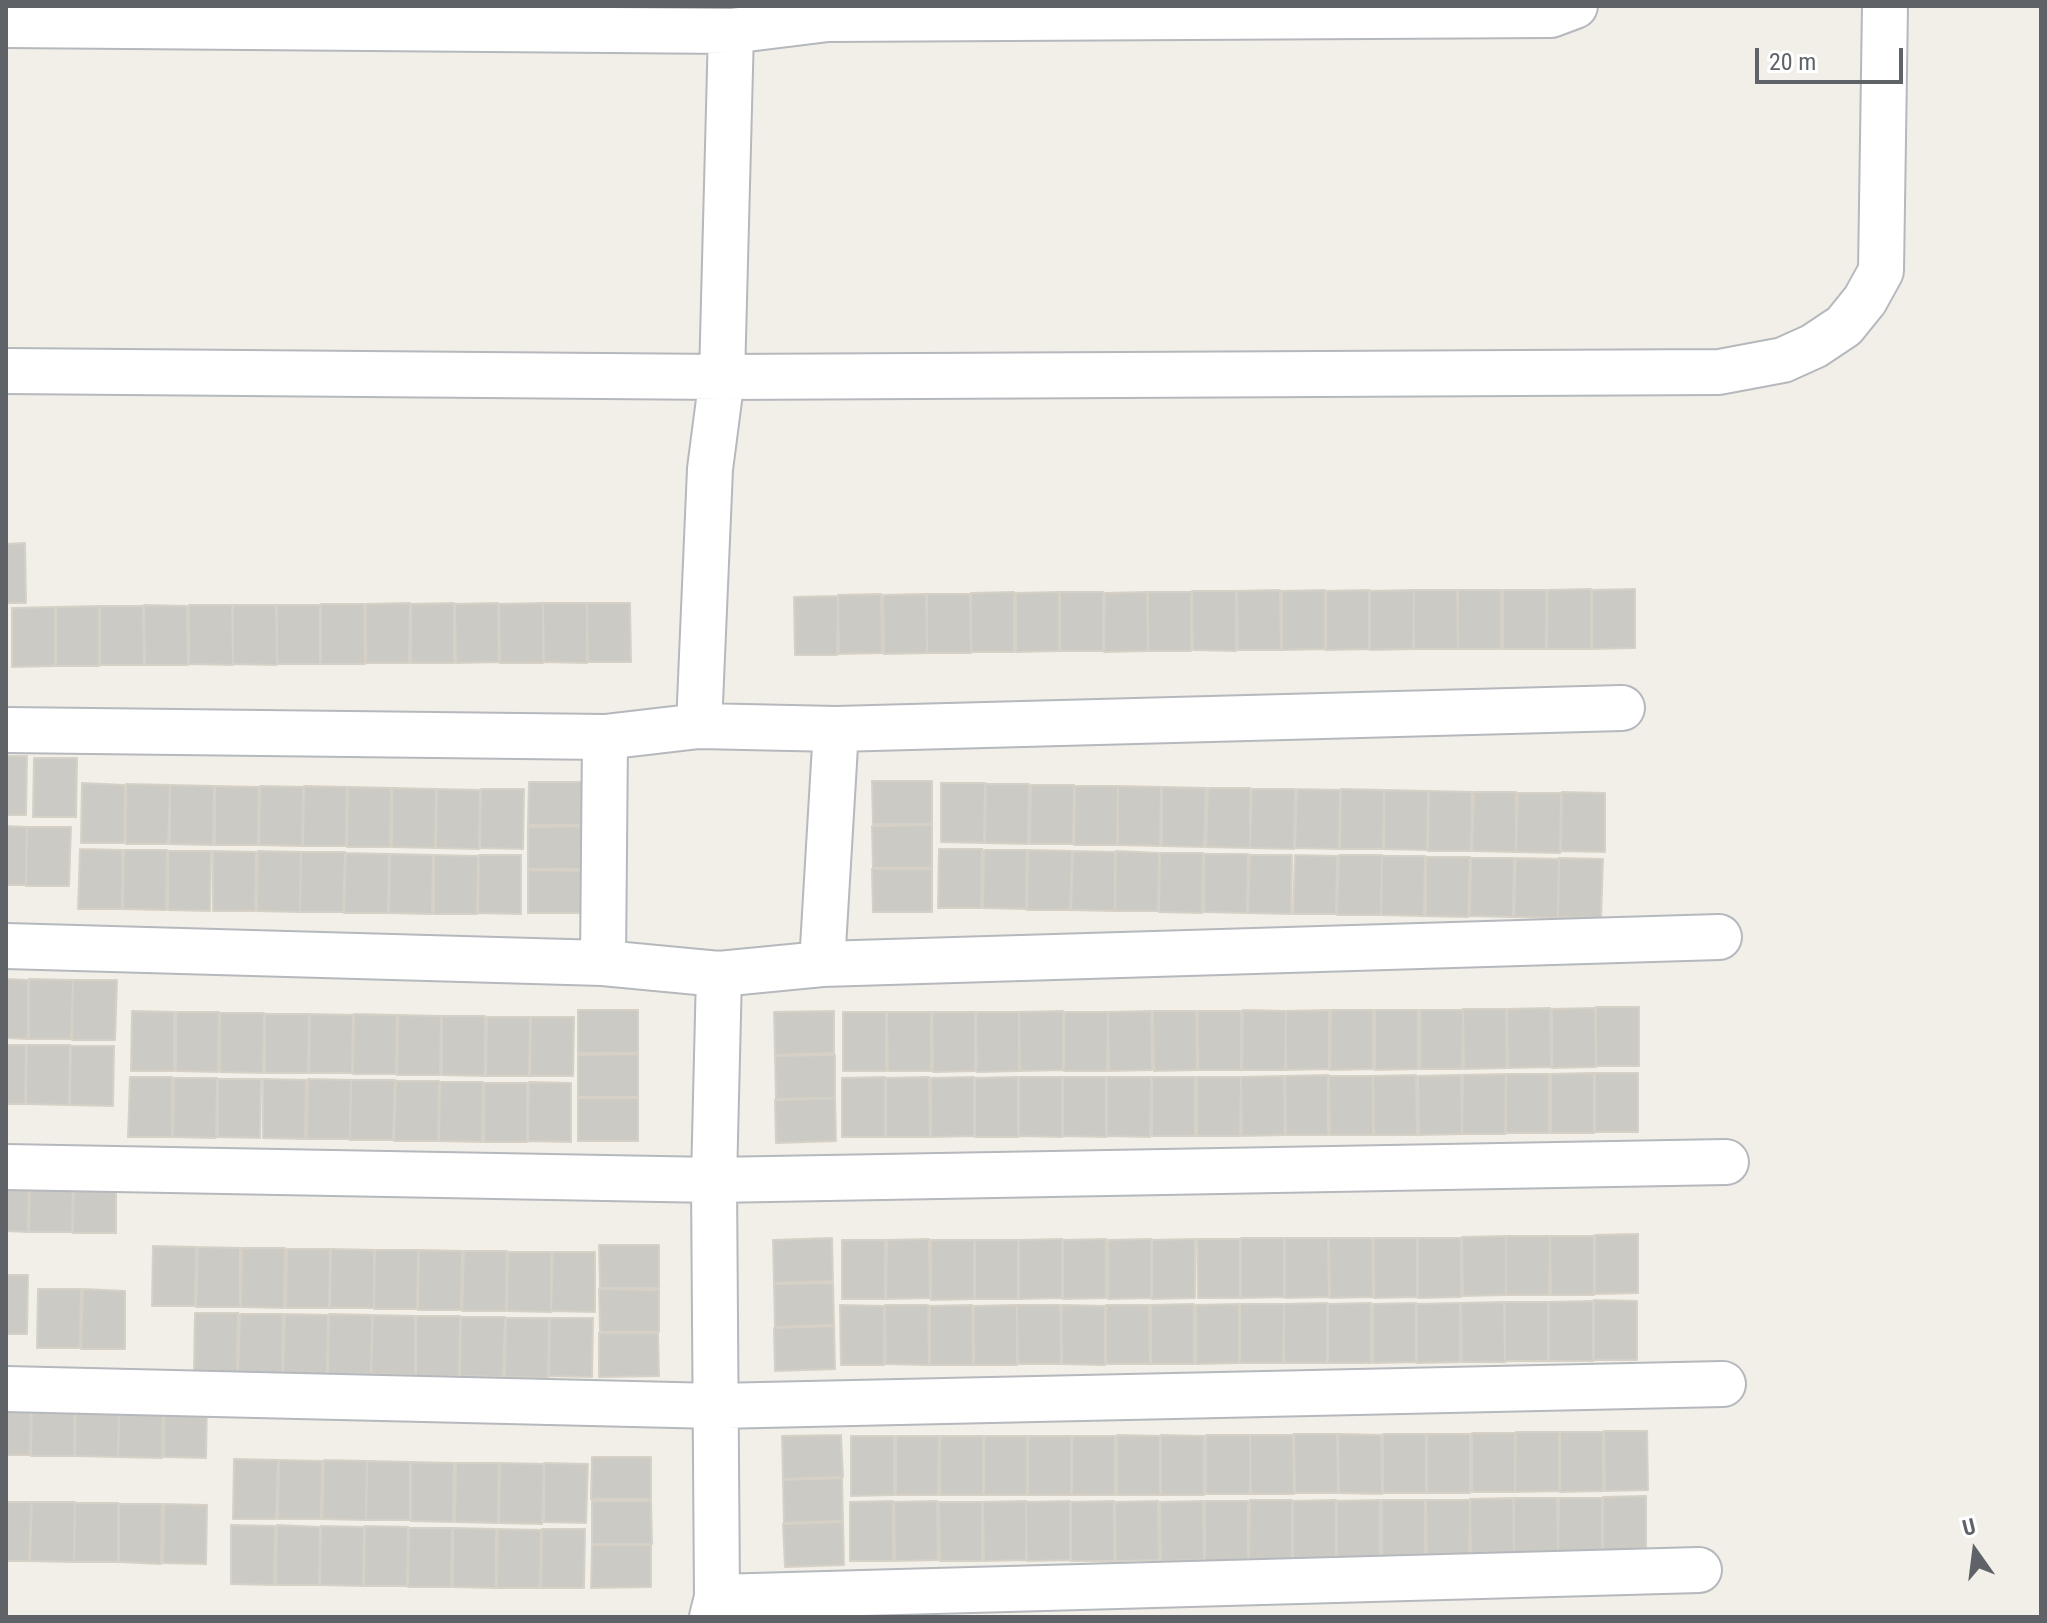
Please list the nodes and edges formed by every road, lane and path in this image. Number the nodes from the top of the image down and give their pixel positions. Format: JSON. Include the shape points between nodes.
{"nodes":[{"id":1,"x":1575,"y":6,"type":"edge"},
{"id":2,"x":1885,"y":6,"type":"edge"},
{"id":3,"x":828,"y":13,"type":"edge"},
{"id":4,"x":591,"y":17,"type":"edge"},
{"id":5,"x":6,"y":25,"type":"edge"},
{"id":6,"x":731,"y":31,"type":"junction"},
{"id":7,"x":6,"y":371,"type":"edge"},
{"id":8,"x":722,"y":377,"type":"junction"},
{"id":9,"x":1622,"y":708,"type":"dead end"},
{"id":10,"x":699,"y":726,"type":"junction"},
{"id":11,"x":836,"y":729,"type":"junction"},
{"id":12,"x":6,"y":730,"type":"edge"},
{"id":13,"x":605,"y":737,"type":"junction"},
{"id":14,"x":1719,"y":937,"type":"dead end"},
{"id":15,"x":6,"y":946,"type":"edge"},
{"id":16,"x":603,"y":963,"type":"junction"},
{"id":17,"x":822,"y":964,"type":"junction"},
{"id":18,"x":719,"y":974,"type":"junction"},
{"id":19,"x":1726,"y":1162,"type":"dead end"},
{"id":20,"x":6,"y":1167,"type":"edge"},
{"id":21,"x":714,"y":1180,"type":"junction"},
{"id":22,"x":1723,"y":1384,"type":"dead end"},
{"id":23,"x":6,"y":1389,"type":"edge"},
{"id":24,"x":716,"y":1406,"type":"junction"},
{"id":25,"x":1699,"y":1570,"type":"dead end"},
{"id":26,"x":715,"y":1607,"type":"edge"}],
"edges":[{"from":1,"to":3,"type":"street","via":[[1551,15]]},
{"from":2,"to":8,"type":"street","via":[[1881,271],[1844,326],[1783,360],[1719,372]]},
{"from":3,"to":6,"type":"street"},
{"from":4,"to":5,"type":"street"},
{"from":4,"to":6,"type":"street"},
{"from":6,"to":8,"type":"street"},
{"from":7,"to":8,"type":"street"},
{"from":8,"to":10,"type":"street","via":[[710,469]]},
{"from":9,"to":11,"type":"street"},
{"from":10,"to":11,"type":"street"},
{"from":10,"to":13,"type":"street"},
{"from":11,"to":17,"type":"street"},
{"from":12,"to":13,"type":"street"},
{"from":13,"to":16,"type":"street"},
{"from":14,"to":17,"type":"street"},
{"from":15,"to":16,"type":"street"},
{"from":16,"to":18,"type":"street"},
{"from":17,"to":18,"type":"street"},
{"from":18,"to":21,"type":"street"},
{"from":19,"to":21,"type":"street"},
{"from":20,"to":21,"type":"street"},
{"from":21,"to":24,"type":"street"},
{"from":22,"to":24,"type":"street"},
{"from":23,"to":24,"type":"street"},
{"from":24,"to":26,"type":"street"},
{"from":25,"to":26,"type":"street"}]}
